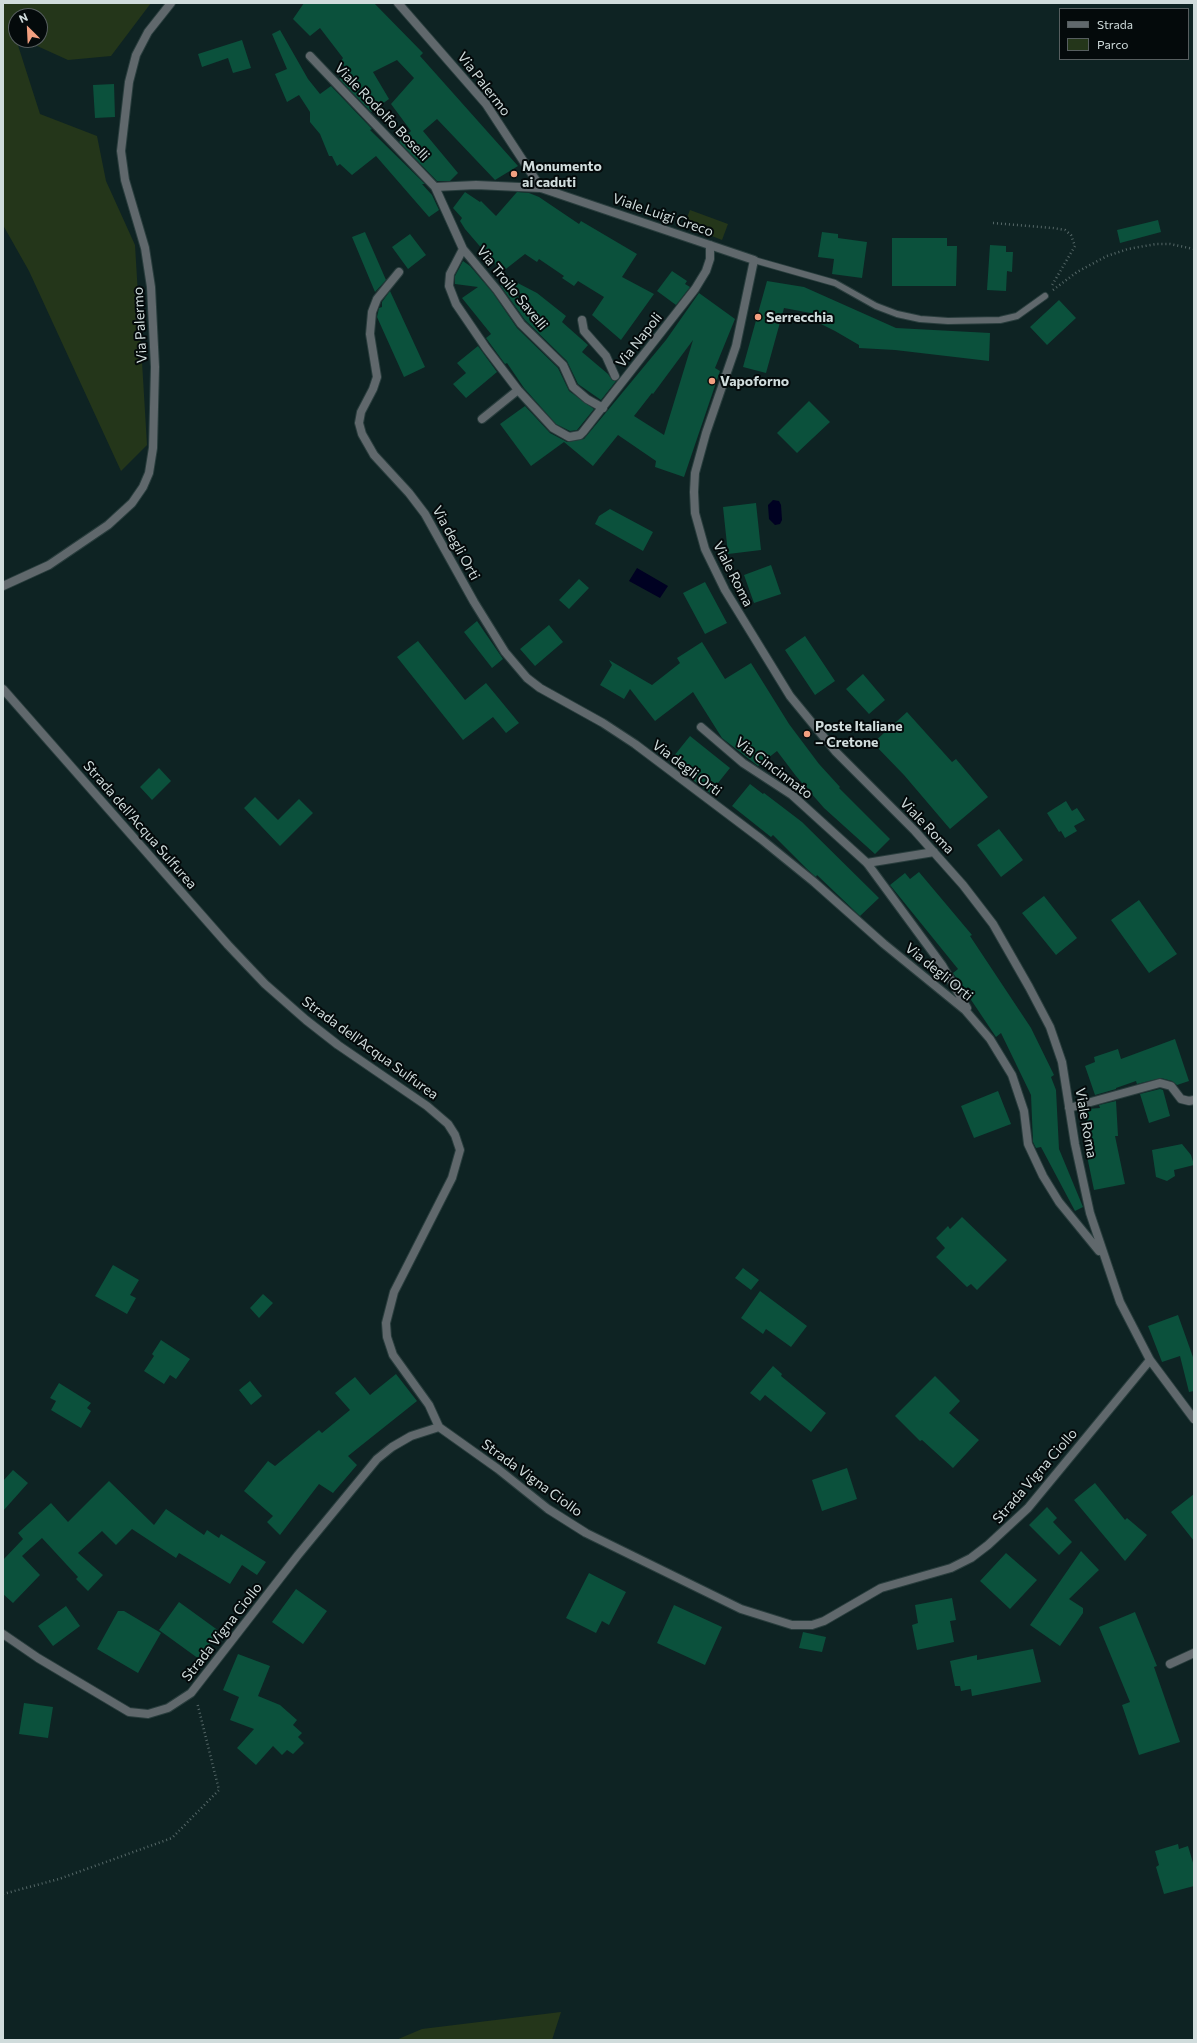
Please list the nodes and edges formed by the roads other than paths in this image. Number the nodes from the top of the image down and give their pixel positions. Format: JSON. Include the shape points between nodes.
{"nodes":[{"id":1,"x":171,"y":3,"type":"edge"},
{"id":2,"x":398,"y":3,"type":"edge"},
{"id":3,"x":310,"y":56,"type":"dead end"},
{"id":4,"x":436,"y":187,"type":"junction"},
{"id":5,"x":541,"y":188,"type":"junction"},
{"id":6,"x":710,"y":245,"type":"junction"},
{"id":7,"x":463,"y":249,"type":"junction"},
{"id":8,"x":754,"y":260,"type":"junction"},
{"id":9,"x":399,"y":272,"type":"dead end"},
{"id":10,"x":1045,"y":296,"type":"road end"},
{"id":11,"x":582,"y":320,"type":"dead end"},
{"id":12,"x":615,"y":376,"type":"dead end"},
{"id":13,"x":518,"y":390,"type":"junction"},
{"id":14,"x":603,"y":408,"type":"junction"},
{"id":15,"x":482,"y":419,"type":"dead end"},
{"id":16,"x":3,"y":586,"type":"edge"},
{"id":17,"x":3,"y":689,"type":"edge"},
{"id":18,"x":701,"y":727,"type":"dead end"},
{"id":19,"x":934,"y":852,"type":"junction"},
{"id":20,"x":867,"y":863,"type":"junction"},
{"id":21,"x":971,"y":1016,"type":"junction"},
{"id":22,"x":1194,"y":1100,"type":"edge"},
{"id":23,"x":1069,"y":1108,"type":"junction"},
{"id":24,"x":1103,"y":1255,"type":"junction"},
{"id":25,"x":1150,"y":1360,"type":"junction"},
{"id":26,"x":1194,"y":1419,"type":"edge"},
{"id":27,"x":439,"y":1427,"type":"junction"},
{"id":28,"x":3,"y":1634,"type":"edge"},
{"id":29,"x":1194,"y":1653,"type":"edge"},
{"id":30,"x":1170,"y":1664,"type":"dead end"}],
"edges":[{"from":1,"to":16,"type":"street","name":"Via Palermo","via":[[148,32],[136,55],[129,82],[121,151],[125,180],[145,248],[152,287],[155,368],[150,473],[132,503],[108,525],[49,565]]},
{"from":2,"to":5,"type":"street","name":"Via Palermo","via":[[486,104]]},
{"from":3,"to":4,"type":"street","name":"Viale Rodolfo Boselli"},
{"from":4,"to":5,"type":"street","name":"Viale Luigi Greco","via":[[476,185]]},
{"from":4,"to":7,"type":"street","name":"Via Troilo Savelli"},
{"from":5,"to":6,"type":"street","name":"Viale Luigi Greco"},
{"from":6,"to":8,"type":"street","name":"Viale Luigi Greco"},
{"from":6,"to":14,"type":"street","name":"Via Napoli","via":[[708,265],[700,283]]},
{"from":7,"to":13,"type":"street","via":[[450,274],[451,292],[456,304],[486,348]]},
{"from":7,"to":14,"type":"street","name":"Via Troilo Savelli","via":[[521,324],[563,365],[576,390]]},
{"from":8,"to":10,"type":"lane","via":[[835,284],[886,311],[920,319],[1000,320],[1017,316]]},
{"from":8,"to":19,"type":"street","name":"Viale Roma","via":[[736,346],[697,462],[694,501],[702,540],[725,590],[790,696],[846,762]]},
{"from":9,"to":21,"type":"street","name":"Via degli Orti","via":[[377,300],[370,318],[377,377],[361,412],[359,423],[362,434],[374,455],[422,510],[505,652],[527,678],[540,688],[624,737],[761,839]]},
{"from":11,"to":12,"type":"street","via":[[584,330],[606,356]]},
{"from":13,"to":14,"type":"street","name":"Via Napoli","via":[[553,428],[569,437],[580,435]]},
{"from":13,"to":15,"type":"street"},
{"from":17,"to":27,"type":"street","name":"Strada dell'Acqua Sulfurea","via":[[265,984],[338,1044],[431,1108],[448,1124],[455,1135],[460,1150],[452,1178],[394,1292],[386,1324],[393,1355],[429,1405]]},
{"from":18,"to":20,"type":"street","name":"Via Cincinnato","via":[[742,763],[792,795]]},
{"from":19,"to":20,"type":"street"},
{"from":19,"to":23,"type":"street","name":"Viale Roma","via":[[988,917],[1041,1008],[1062,1062]]},
{"from":20,"to":21,"type":"street","name":"Via Cincinnato","via":[[942,965]]},
{"from":21,"to":24,"type":"street","name":"Via degli Orti","via":[[990,1039],[1012,1075],[1024,1112],[1028,1144],[1043,1176],[1059,1202]]},
{"from":22,"to":23,"type":"street","via":[[1181,1099],[1171,1086],[1160,1083]]},
{"from":23,"to":24,"type":"street","name":"Viale Roma","via":[[1087,1202]]},
{"from":24,"to":25,"type":"street","name":"Viale Roma","via":[[1122,1307]]},
{"from":25,"to":26,"type":"street","name":"Viale Roma"},
{"from":25,"to":27,"type":"street","name":"Strada Vigna Ciollo","via":[[1028,1508],[988,1545],[971,1558],[951,1568],[882,1588],[819,1623],[805,1626],[792,1625],[741,1608],[586,1533],[548,1509]]},
{"from":27,"to":28,"type":"street","name":"Strada Vigna Ciollo","via":[[411,1436],[377,1460],[298,1555],[194,1690],[181,1701],[160,1711],[142,1714],[129,1712]]},
{"from":29,"to":30,"type":"street"}]}
